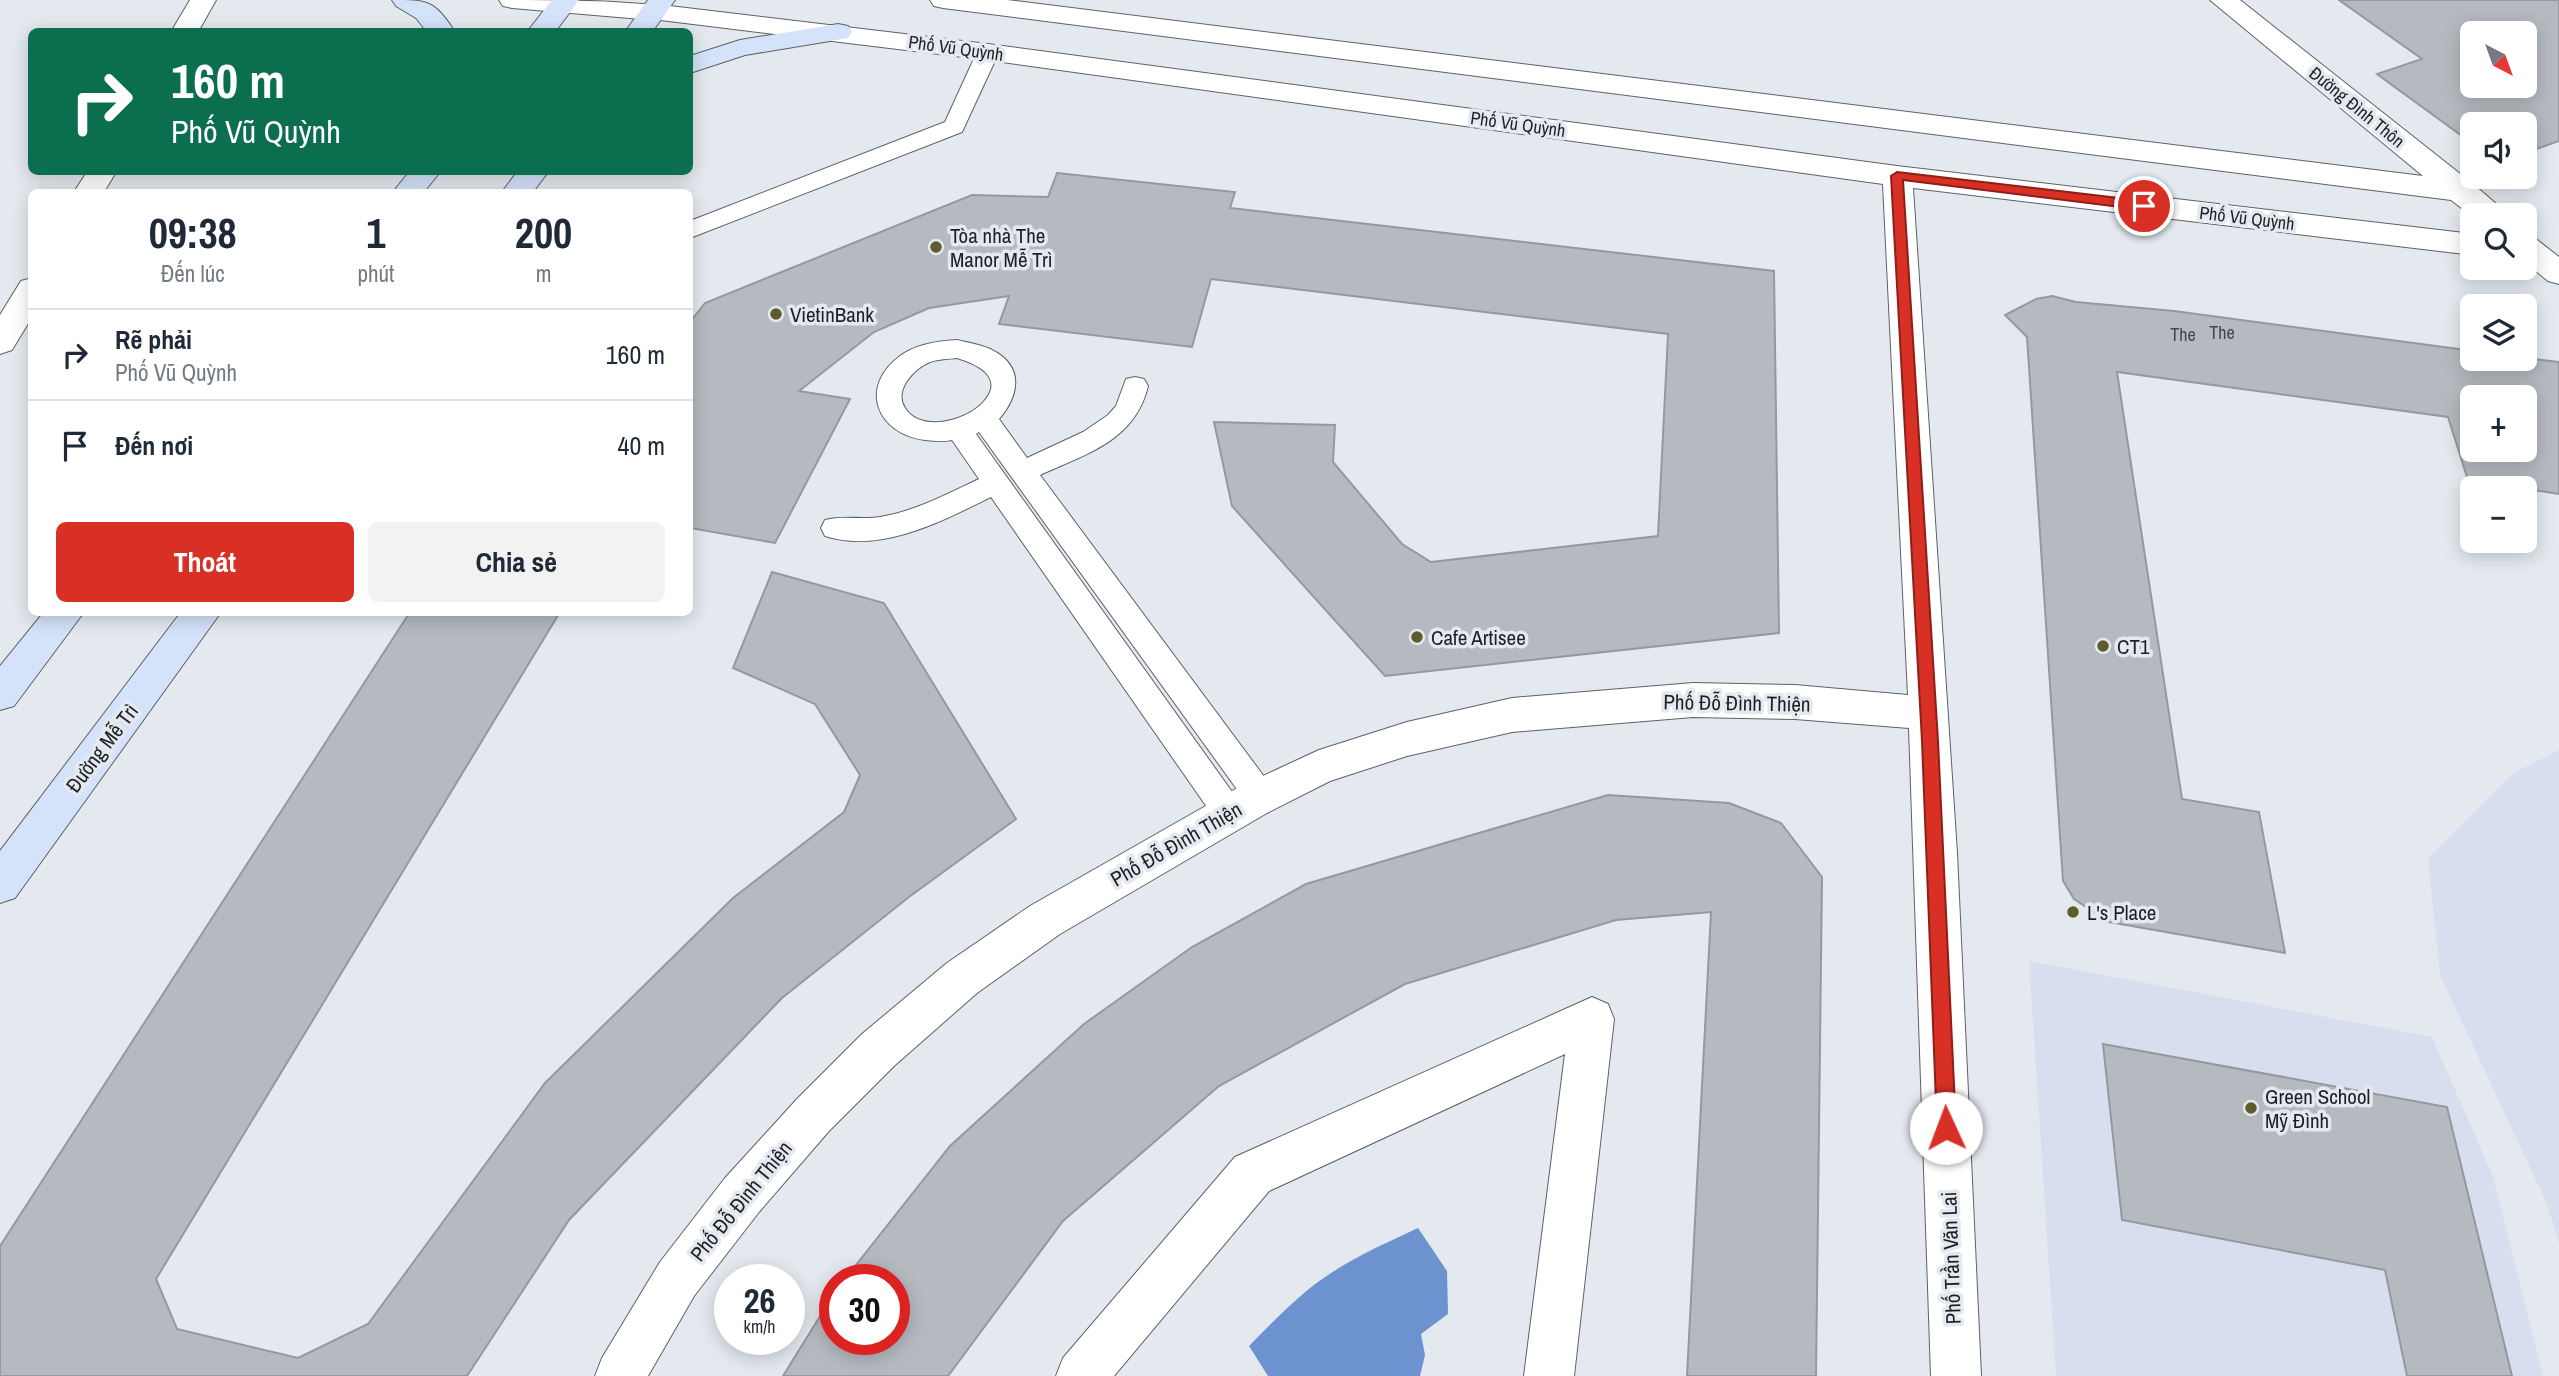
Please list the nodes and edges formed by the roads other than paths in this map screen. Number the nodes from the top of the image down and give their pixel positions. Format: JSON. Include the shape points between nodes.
{"nodes":[{"id":1,"x":202,"y":0,"type":"edge"},
{"id":2,"x":405,"y":0,"type":"edge"},
{"id":3,"x":512,"y":0,"type":"edge"},
{"id":4,"x":943,"y":0,"type":"edge"},
{"id":5,"x":2223,"y":0,"type":"edge"},
{"id":6,"x":565,"y":2,"type":"edge"},
{"id":7,"x":651,"y":14,"type":"edge"},
{"id":8,"x":186,"y":28,"type":"edge"},
{"id":9,"x":439,"y":28,"type":"edge"},
{"id":10,"x":543,"y":28,"type":"edge"},
{"id":11,"x":838,"y":32,"type":"junction"},
{"id":12,"x":988,"y":52,"type":"junction"},
{"id":13,"x":693,"y":64,"type":"edge"},
{"id":14,"x":422,"y":175,"type":"edge"},
{"id":15,"x":531,"y":175,"type":"edge"},
{"id":16,"x":1897,"y":176,"type":"junction"},
{"id":17,"x":411,"y":189,"type":"edge"},
{"id":18,"x":519,"y":189,"type":"edge"},
{"id":19,"x":2462,"y":191,"type":"junction"},
{"id":20,"x":2476,"y":203,"type":"edge"},
{"id":21,"x":693,"y":229,"type":"edge"},
{"id":22,"x":2460,"y":244,"type":"edge"},
{"id":23,"x":2537,"y":257,"type":"edge"},
{"id":24,"x":2559,"y":273,"type":"edge"},
{"id":25,"x":28,"y":296,"type":"edge"},
{"id":26,"x":0,"y":342,"type":"edge"},
{"id":27,"x":1135,"y":386,"type":"dead end"},
{"id":28,"x":972,"y":425,"type":"dead end"},
{"id":29,"x":1009,"y":478,"type":"junction"},
{"id":30,"x":835,"y":528,"type":"dead end"},
{"id":31,"x":63,"y":616,"type":"edge"},
{"id":32,"x":200,"y":616,"type":"edge"},
{"id":33,"x":0,"y":694,"type":"edge"},
{"id":34,"x":1929,"y":713,"type":"junction"},
{"id":35,"x":1244,"y":805,"type":"junction"},
{"id":36,"x":0,"y":884,"type":"edge"},
{"id":37,"x":620,"y":1376,"type":"edge"},
{"id":38,"x":1082,"y":1376,"type":"edge"},
{"id":39,"x":1549,"y":1376,"type":"edge"},
{"id":40,"x":1956,"y":1376,"type":"edge"}],
"edges":[{"from":1,"to":8,"type":"street"},
{"from":2,"to":9,"type":"main road","via":[[425,12]]},
{"from":3,"to":6,"type":"street","name":"Phố Vũ Quỳnh"},
{"from":4,"to":19,"type":"street"},
{"from":5,"to":19,"type":"street","name":"Đường Đình Thôn"},
{"from":6,"to":7,"type":"street","name":"Phố Vũ Quỳnh"},
{"from":6,"to":10,"type":"main road"},
{"from":7,"to":11,"type":"street","name":"Phố Vũ Quỳnh"},
{"from":11,"to":12,"type":"street","name":"Phố Vũ Quỳnh"},
{"from":11,"to":13,"type":"main road","via":[[740,48]]},
{"from":12,"to":16,"type":"street","name":"Phố Vũ Quỳnh"},
{"from":12,"to":21,"type":"lane","via":[[954,127]]},
{"from":14,"to":17,"type":"main road"},
{"from":15,"to":18,"type":"main road"},
{"from":16,"to":22,"type":"street","name":"Phố Vũ Quỳnh"},
{"from":16,"to":34,"type":"street","name":"Phố Trần Văn Lai"},
{"from":19,"to":20,"type":"street","name":"Đường Đình Thôn"},
{"from":23,"to":24,"type":"street"},
{"from":25,"to":26,"type":"street"},
{"from":27,"to":29,"type":"lane","via":[[1128,409],[1118,421]]},
{"from":28,"to":29,"type":"lane"},
{"from":29,"to":30,"type":"lane","via":[[889,528],[860,532]]},
{"from":29,"to":35,"type":"lane"},
{"from":31,"to":33,"type":"main road"},
{"from":32,"to":36,"type":"main road","name":"Đường Mễ Trì"},
{"from":34,"to":35,"type":"street","name":"Phố Đỗ Đình Thiện","via":[[1795,702],[1693,700],[1513,715],[1394,743],[1319,767]]},
{"from":34,"to":40,"type":"street","name":"Phố Trần Văn Lai"},
{"from":35,"to":37,"type":"street","name":"Phố Đỗ Đình Thiện","via":[[1045,920],[962,978],[878,1050],[742,1195],[677,1279]]},
{"from":38,"to":39,"type":"street","via":[[1252,1174],[1592,1019]]}]}
